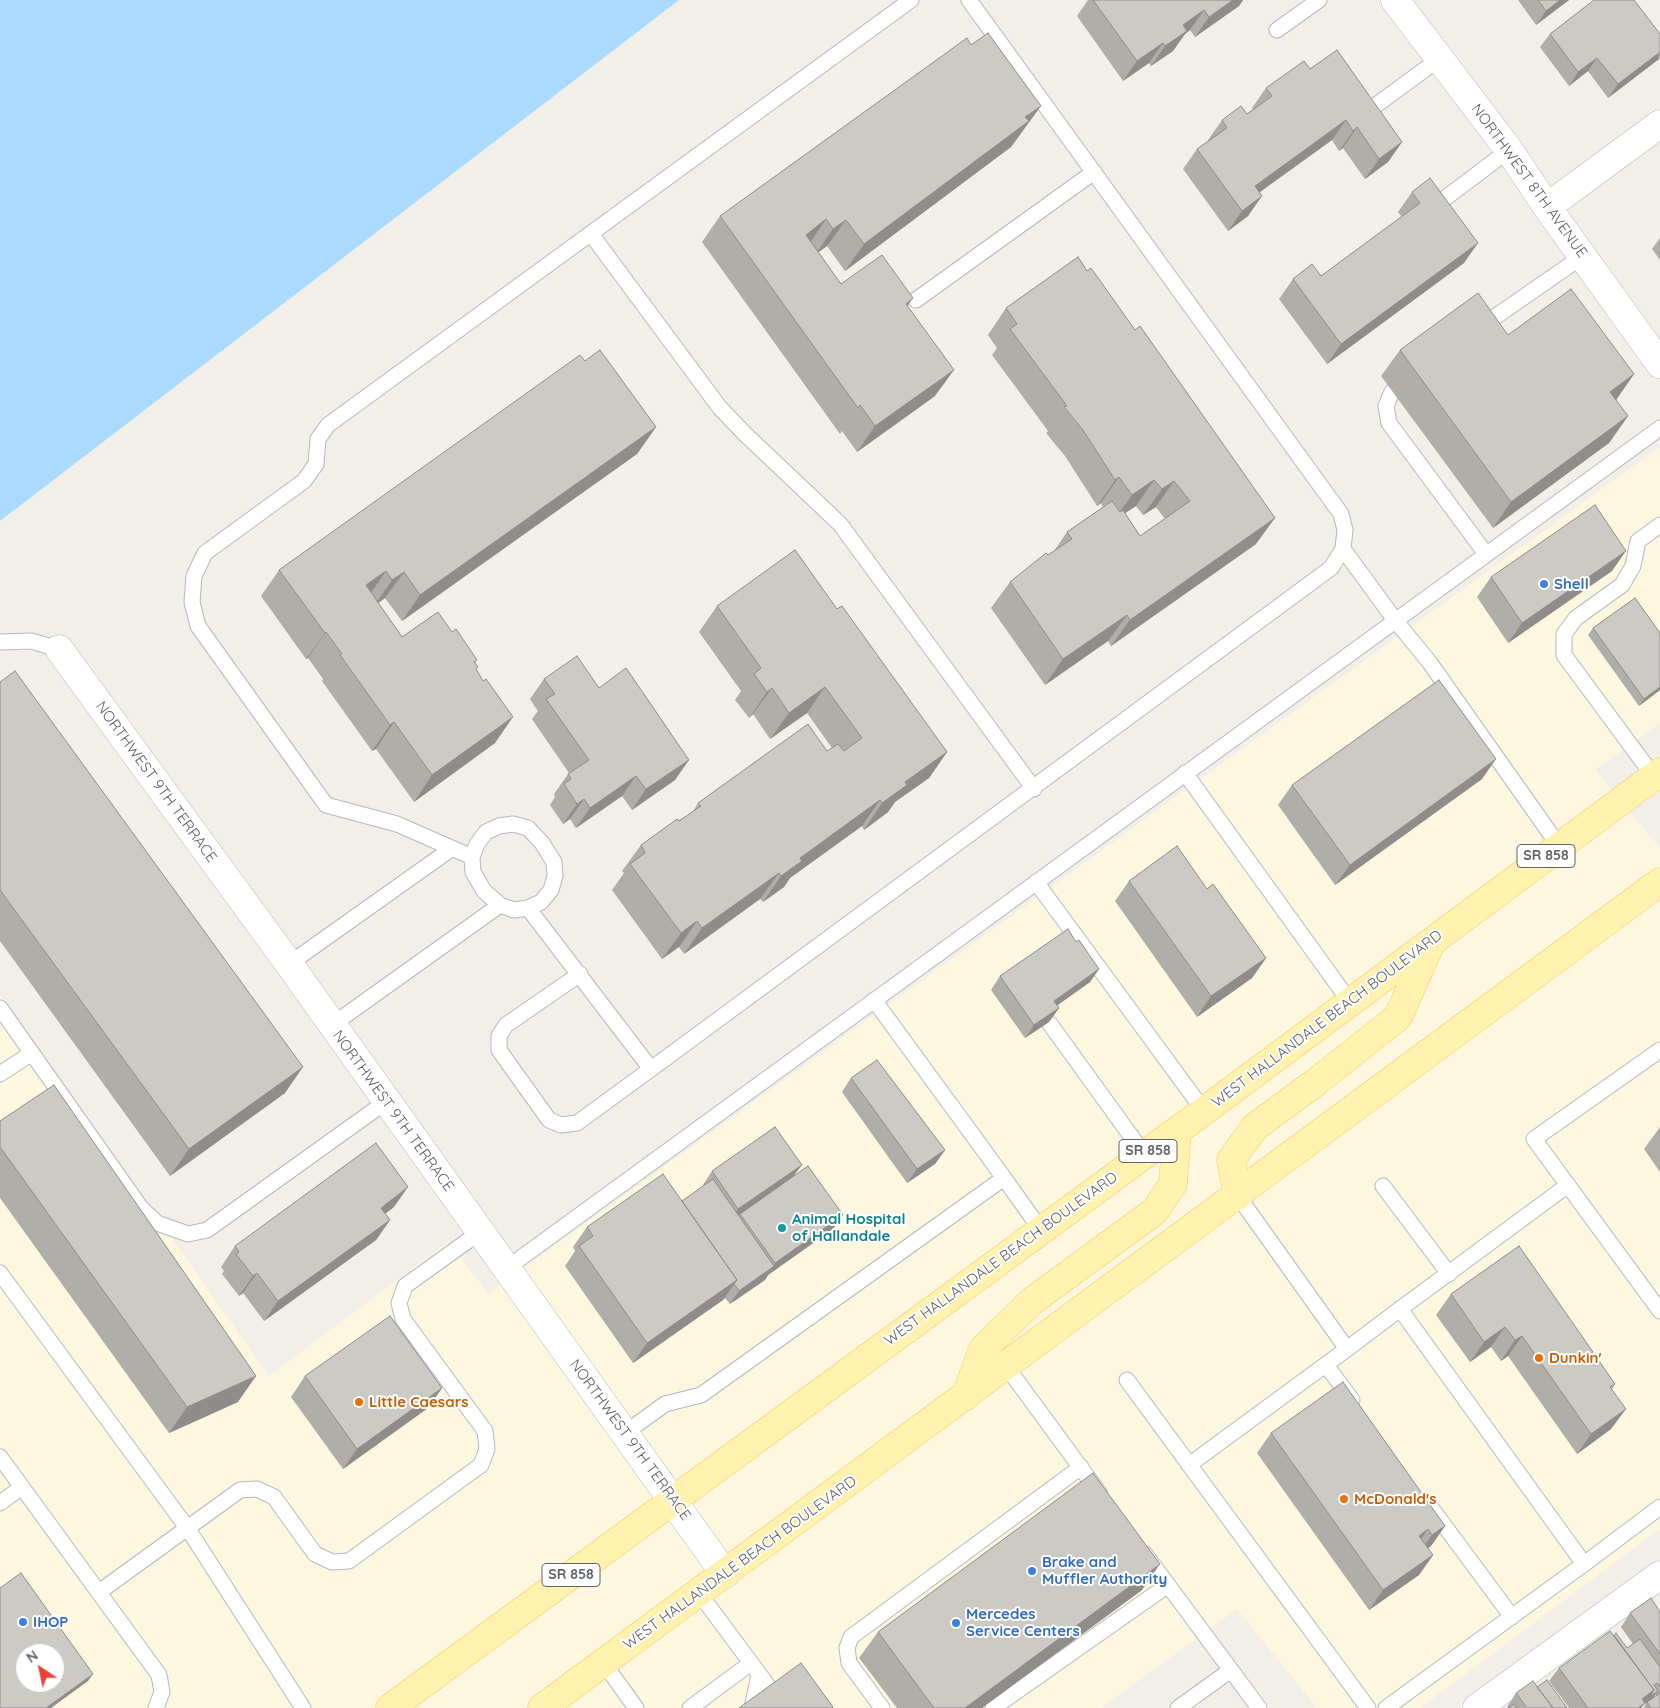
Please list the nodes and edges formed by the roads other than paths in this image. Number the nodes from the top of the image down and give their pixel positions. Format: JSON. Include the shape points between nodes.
{"nodes":[{"id":1,"x":911,"y":0,"type":"edge"},
{"id":2,"x":969,"y":0,"type":"edge"},
{"id":3,"x":1319,"y":0,"type":"edge"},
{"id":4,"x":1396,"y":0,"type":"edge"},
{"id":5,"x":1277,"y":30,"type":"dead end"},
{"id":6,"x":1438,"y":59,"type":"junction"},
{"id":7,"x":1364,"y":114,"type":"edge"},
{"id":8,"x":1660,"y":124,"type":"edge"},
{"id":9,"x":1509,"y":150,"type":"junction"},
{"id":10,"x":1094,"y":172,"type":"junction"},
{"id":11,"x":1547,"y":208,"type":"junction"},
{"id":12,"x":1431,"y":209,"type":"edge"},
{"id":13,"x":591,"y":234,"type":"junction"},
{"id":14,"x":1583,"y":256,"type":"junction"},
{"id":15,"x":916,"y":300,"type":"dead end"},
{"id":16,"x":1470,"y":334,"type":"edge"},
{"id":17,"x":1660,"y":364,"type":"edge"},
{"id":18,"x":1392,"y":392,"type":"dead end"},
{"id":19,"x":1660,"y":428,"type":"edge"},
{"id":20,"x":1660,"y":525,"type":"edge"},
{"id":21,"x":1343,"y":549,"type":"junction"},
{"id":22,"x":1486,"y":554,"type":"junction"},
{"id":23,"x":1395,"y":620,"type":"junction"},
{"id":24,"x":0,"y":642,"type":"edge"},
{"id":25,"x":59,"y":650,"type":"joint"},
{"id":26,"x":1185,"y":773,"type":"junction"},
{"id":27,"x":1657,"y":775,"type":"edge"},
{"id":28,"x":1034,"y":789,"type":"junction"},
{"id":29,"x":1559,"y":846,"type":"junction"},
{"id":30,"x":451,"y":849,"type":"junction"},
{"id":31,"x":472,"y":858,"type":"junction"},
{"id":32,"x":1036,"y":882,"type":"junction"},
{"id":33,"x":1660,"y":882,"type":"edge"},
{"id":34,"x":500,"y":905,"type":"junction"},
{"id":35,"x":528,"y":908,"type":"junction"},
{"id":36,"x":1432,"y":940,"type":"junction"},
{"id":37,"x":289,"y":964,"type":"junction"},
{"id":38,"x":580,"y":974,"type":"junction"},
{"id":39,"x":874,"y":1000,"type":"junction"},
{"id":40,"x":1350,"y":1002,"type":"junction"},
{"id":41,"x":0,"y":1008,"type":"edge"},
{"id":42,"x":1050,"y":1024,"type":"edge"},
{"id":43,"x":332,"y":1025,"type":"junction"},
{"id":44,"x":1660,"y":1050,"type":"edge"},
{"id":45,"x":32,"y":1053,"type":"junction"},
{"id":46,"x":652,"y":1069,"type":"junction"},
{"id":47,"x":0,"y":1074,"type":"edge"},
{"id":48,"x":387,"y":1101,"type":"junction"},
{"id":49,"x":1204,"y":1111,"type":"junction"},
{"id":50,"x":1177,"y":1131,"type":"junction"},
{"id":51,"x":1144,"y":1154,"type":"junction"},
{"id":52,"x":1004,"y":1178,"type":"junction"},
{"id":53,"x":1568,"y":1185,"type":"junction"},
{"id":54,"x":1383,"y":1186,"type":"dead end"},
{"id":55,"x":1238,"y":1196,"type":"junction"},
{"id":56,"x":1041,"y":1230,"type":"junction"},
{"id":57,"x":480,"y":1232,"type":"junction"},
{"id":58,"x":507,"y":1268,"type":"junction"},
{"id":59,"x":0,"y":1272,"type":"edge"},
{"id":60,"x":1449,"y":1274,"type":"junction"},
{"id":61,"x":1400,"y":1309,"type":"junction"},
{"id":62,"x":1660,"y":1311,"type":"edge"},
{"id":63,"x":1347,"y":1349,"type":"junction"},
{"id":64,"x":1326,"y":1365,"type":"junction"},
{"id":65,"x":1006,"y":1366,"type":"junction"},
{"id":66,"x":1127,"y":1380,"type":"dead end"},
{"id":67,"x":965,"y":1397,"type":"junction"},
{"id":68,"x":1361,"y":1412,"type":"edge"},
{"id":69,"x":625,"y":1433,"type":"junction"},
{"id":70,"x":0,"y":1457,"type":"edge"},
{"id":71,"x":1189,"y":1465,"type":"junction"},
{"id":72,"x":1080,"y":1467,"type":"junction"},
{"id":73,"x":22,"y":1487,"type":"junction"},
{"id":74,"x":1425,"y":1499,"type":"edge"},
{"id":75,"x":674,"y":1500,"type":"junction"},
{"id":76,"x":0,"y":1503,"type":"edge"},
{"id":77,"x":1110,"y":1506,"type":"edge"},
{"id":78,"x":1660,"y":1507,"type":"edge"},
{"id":79,"x":188,"y":1529,"type":"junction"},
{"id":80,"x":1139,"y":1546,"type":"edge"},
{"id":81,"x":1584,"y":1564,"type":"junction"},
{"id":82,"x":726,"y":1574,"type":"junction"},
{"id":83,"x":1660,"y":1575,"type":"edge"},
{"id":84,"x":1168,"y":1585,"type":"junction"},
{"id":85,"x":99,"y":1592,"type":"junction"},
{"id":86,"x":699,"y":1593,"type":"junction"},
{"id":87,"x":1512,"y":1617,"type":"junction"},
{"id":88,"x":603,"y":1662,"type":"junction"},
{"id":89,"x":755,"y":1669,"type":"junction"},
{"id":90,"x":1231,"y":1670,"type":"junction"},
{"id":91,"x":773,"y":1693,"type":"edge"},
{"id":92,"x":156,"y":1708,"type":"edge"},
{"id":93,"x":303,"y":1708,"type":"edge"},
{"id":94,"x":390,"y":1708,"type":"edge"},
{"id":95,"x":542,"y":1708,"type":"edge"},
{"id":96,"x":636,"y":1708,"type":"edge"},
{"id":97,"x":690,"y":1708,"type":"edge"},
{"id":98,"x":752,"y":1708,"type":"edge"},
{"id":99,"x":882,"y":1708,"type":"edge"},
{"id":100,"x":993,"y":1708,"type":"edge"},
{"id":101,"x":1178,"y":1708,"type":"edge"},
{"id":102,"x":1259,"y":1708,"type":"edge"},
{"id":103,"x":1368,"y":1708,"type":"edge"},
{"id":104,"x":1386,"y":1708,"type":"edge"},
{"id":105,"x":1477,"y":1708,"type":"edge"}],
"edges":[{"from":1,"to":13,"type":"lane"},
{"from":2,"to":10,"type":"lane"},
{"from":3,"to":5,"type":"lane"},
{"from":4,"to":6,"type":"street","name":"NORTHWEST 8TH AVENUE"},
{"from":6,"to":7,"type":"lane"},
{"from":6,"to":9,"type":"street","name":"NORTHWEST 8TH AVENUE"},
{"from":8,"to":11,"type":"street"},
{"from":9,"to":11,"type":"street","name":"NORTHWEST 8TH AVENUE"},
{"from":9,"to":12,"type":"lane"},
{"from":10,"to":15,"type":"lane"},
{"from":10,"to":21,"type":"lane","via":[[1341,514],[1345,530]]},
{"from":11,"to":14,"type":"street","name":"NORTHWEST 8TH AVENUE"},
{"from":13,"to":28,"type":"lane","via":[[720,408],[840,524]]},
{"from":13,"to":30,"type":"lane","via":[[328,424],[318,439],[316,464],[304,481],[205,553],[194,576],[192,602],[198,626],[326,806],[397,824]]},
{"from":14,"to":16,"type":"lane"},
{"from":14,"to":17,"type":"street","name":"NORTHWEST 8TH AVENUE"},
{"from":18,"to":22,"type":"lane","via":[[1386,406],[1389,423]]},
{"from":19,"to":22,"type":"lane"},
{"from":20,"to":27,"type":"lane","via":[[1638,541],[1633,566],[1622,585],[1576,618],[1564,634],[1564,655]]},
{"from":21,"to":23,"type":"lane"},
{"from":21,"to":28,"type":"lane","via":[[1332,568]]},
{"from":22,"to":23,"type":"lane"},
{"from":23,"to":26,"type":"lane"},
{"from":23,"to":29,"type":"lane","via":[[1430,663]]},
{"from":24,"to":25,"type":"lane","via":[[31,640]]},
{"from":25,"to":37,"type":"street","name":"NORTHWEST 9TH TERRACE"},
{"from":26,"to":32,"type":"lane"},
{"from":26,"to":40,"type":"lane"},
{"from":27,"to":29,"type":"main road","name":"WEST HALLANDALE BEACH BOULEVARD","number":"SR 858"},
{"from":28,"to":46,"type":"lane"},
{"from":29,"to":36,"type":"main road","name":"WEST HALLANDALE BEACH BOULEVARD","number":"SR 858"},
{"from":30,"to":31,"type":"lane"},
{"from":30,"to":37,"type":"lane"},
{"from":31,"to":34,"type":"lane","via":[[473,872],[484,890]]},
{"from":31,"to":35,"type":"lane","via":[[486,832],[513,824],[528,828],[554,862],[555,876],[551,890],[541,902]]},
{"from":32,"to":39,"type":"lane"},
{"from":32,"to":49,"type":"lane"},
{"from":33,"to":55,"type":"main road","name":"WEST HALLANDALE BEACH BOULEVARD"},
{"from":34,"to":35,"type":"lane","via":[[514,910]]},
{"from":34,"to":43,"type":"lane"},
{"from":35,"to":38,"type":"lane"},
{"from":36,"to":40,"type":"main road","name":"WEST HALLANDALE BEACH BOULEVARD","number":"SR 858"},
{"from":36,"to":55,"type":"main road","via":[[1398,1017],[1255,1127],[1231,1160]]},
{"from":37,"to":43,"type":"street","name":"NORTHWEST 9TH TERRACE"},
{"from":38,"to":46,"type":"lane"},
{"from":38,"to":46,"type":"lane","via":[[506,1025],[499,1036],[499,1050],[549,1120],[561,1125],[576,1123]]},
{"from":39,"to":52,"type":"lane"},
{"from":39,"to":58,"type":"lane"},
{"from":40,"to":49,"type":"main road","name":"WEST HALLANDALE BEACH BOULEVARD","number":"SR 858"},
{"from":41,"to":45,"type":"lane"},
{"from":42,"to":51,"type":"lane"},
{"from":43,"to":48,"type":"street","name":"NORTHWEST 9TH TERRACE"},
{"from":44,"to":53,"type":"lane","via":[[1534,1139]]},
{"from":45,"to":47,"type":"lane"},
{"from":45,"to":48,"type":"lane","via":[[141,1208],[158,1223],[188,1234],[208,1230]]},
{"from":48,"to":57,"type":"street","name":"NORTHWEST 9TH TERRACE"},
{"from":49,"to":50,"type":"main road","name":"WEST HALLANDALE BEACH BOULEVARD","number":"SR 858"},
{"from":50,"to":51,"type":"main road","name":"WEST HALLANDALE BEACH BOULEVARD","number":"SR 858"},
{"from":50,"to":67,"type":"main road","via":[[1173,1184],[1155,1211],[1032,1301],[983,1348]]},
{"from":51,"to":56,"type":"main road","name":"WEST HALLANDALE BEACH BOULEVARD","number":"SR 858"},
{"from":52,"to":56,"type":"lane"},
{"from":52,"to":69,"type":"lane","via":[[701,1394],[664,1404]]},
{"from":53,"to":60,"type":"lane"},
{"from":53,"to":62,"type":"lane"},
{"from":54,"to":60,"type":"lane"},
{"from":55,"to":63,"type":"lane"},
{"from":55,"to":65,"type":"main road","name":"WEST HALLANDALE BEACH BOULEVARD"},
{"from":56,"to":75,"type":"main road","name":"WEST HALLANDALE BEACH BOULEVARD","number":"SR 858"},
{"from":57,"to":58,"type":"street","name":"NORTHWEST 9TH TERRACE"},
{"from":57,"to":79,"type":"lane","via":[[405,1286],[400,1303],[403,1319],[485,1431],[487,1450],[481,1465],[349,1561],[332,1562],[315,1554],[274,1498],[257,1489],[240,1490]]},
{"from":58,"to":69,"type":"street","name":"NORTHWEST 9TH TERRACE"},
{"from":59,"to":79,"type":"lane"},
{"from":60,"to":61,"type":"lane"},
{"from":61,"to":63,"type":"lane"},
{"from":61,"to":81,"type":"lane"},
{"from":63,"to":64,"type":"lane"},
{"from":64,"to":68,"type":"lane"},
{"from":64,"to":71,"type":"lane"},
{"from":65,"to":67,"type":"main road","name":"WEST HALLANDALE BEACH BOULEVARD"},
{"from":65,"to":72,"type":"lane"},
{"from":66,"to":71,"type":"lane"},
{"from":67,"to":82,"type":"main road","name":"WEST HALLANDALE BEACH BOULEVARD"},
{"from":69,"to":75,"type":"street","name":"NORTHWEST 9TH TERRACE"},
{"from":70,"to":73,"type":"lane"},
{"from":71,"to":103,"type":"lane"},
{"from":72,"to":77,"type":"lane"},
{"from":72,"to":99,"type":"lane","via":[[851,1637],[847,1648],[849,1662]]},
{"from":73,"to":76,"type":"lane"},
{"from":73,"to":85,"type":"lane"},
{"from":74,"to":87,"type":"lane"},
{"from":75,"to":82,"type":"street","name":"NORTHWEST 9TH TERRACE"},
{"from":75,"to":94,"type":"main road","name":"WEST HALLANDALE BEACH BOULEVARD","number":"SR 858"},
{"from":78,"to":81,"type":"lane"},
{"from":79,"to":85,"type":"lane"},
{"from":79,"to":93,"type":"lane"},
{"from":80,"to":84,"type":"lane"},
{"from":81,"to":87,"type":"lane"},
{"from":82,"to":86,"type":"main road","name":"WEST HALLANDALE BEACH BOULEVARD"},
{"from":83,"to":105,"type":"street"},
{"from":84,"to":90,"type":"lane"},
{"from":84,"to":100,"type":"lane"},
{"from":85,"to":92,"type":"lane","via":[[159,1675],[162,1692]]},
{"from":86,"to":88,"type":"main road","name":"WEST HALLANDALE BEACH BOULEVARD"},
{"from":86,"to":89,"type":"lane"},
{"from":87,"to":104,"type":"lane"},
{"from":88,"to":95,"type":"main road","name":"WEST HALLANDALE BEACH BOULEVARD"},
{"from":88,"to":96,"type":"lane"},
{"from":89,"to":91,"type":"lane"},
{"from":89,"to":97,"type":"lane"},
{"from":89,"to":98,"type":"lane"},
{"from":90,"to":101,"type":"lane"},
{"from":90,"to":102,"type":"lane"}]}
